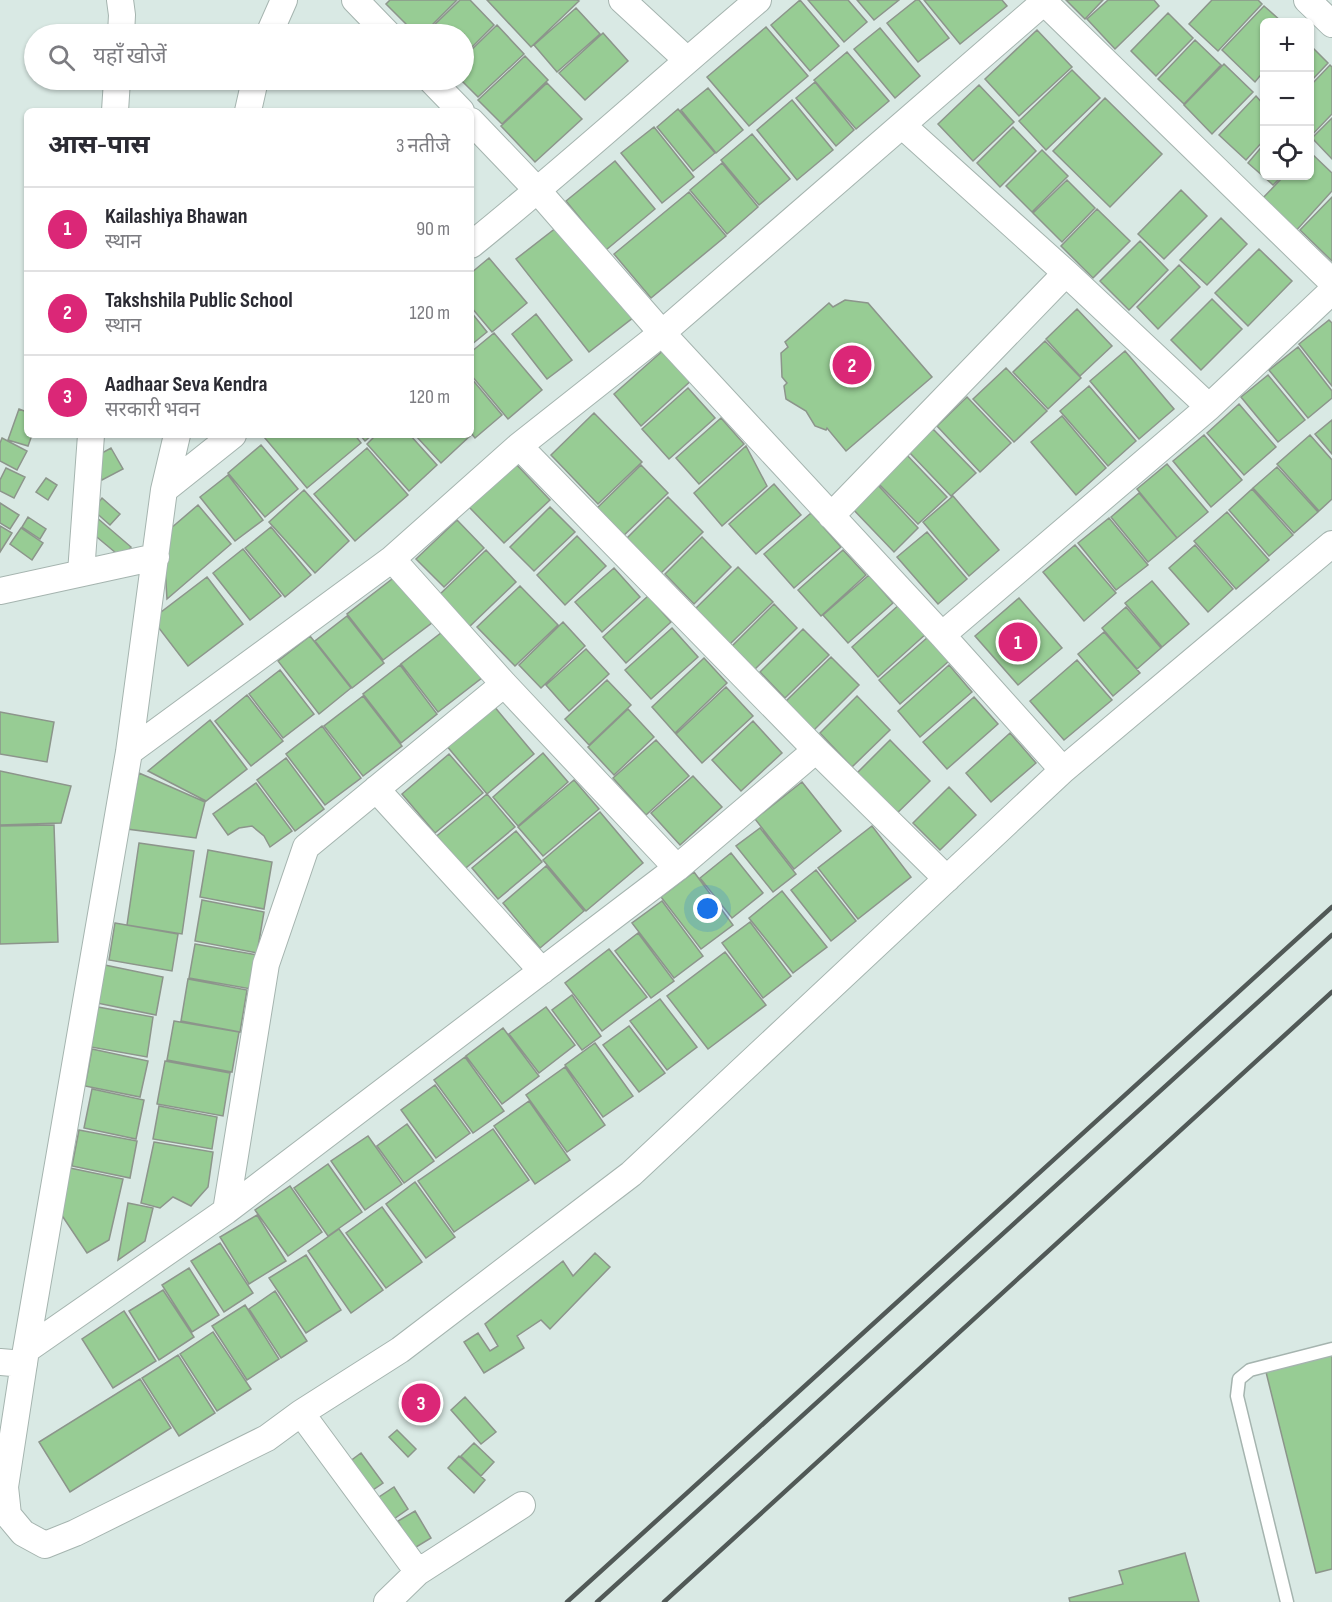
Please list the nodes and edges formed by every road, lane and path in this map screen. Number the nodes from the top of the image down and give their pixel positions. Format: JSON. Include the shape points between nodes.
{"nodes":[{"id":1,"x":120,"y":0,"type":"edge"},
{"id":2,"x":284,"y":0,"type":"edge"},
{"id":3,"x":355,"y":0,"type":"edge"},
{"id":4,"x":622,"y":0,"type":"edge"},
{"id":5,"x":758,"y":0,"type":"edge"},
{"id":6,"x":1307,"y":0,"type":"edge"},
{"id":7,"x":1043,"y":1,"type":"edge"},
{"id":8,"x":122,"y":24,"type":"edge"},
{"id":9,"x":273,"y":24,"type":"edge"},
{"id":10,"x":378,"y":24,"type":"edge"},
{"id":11,"x":1332,"y":24,"type":"edge"},
{"id":12,"x":687,"y":60,"type":"junction"},
{"id":13,"x":116,"y":90,"type":"edge"},
{"id":14,"x":253,"y":90,"type":"edge"},
{"id":15,"x":441,"y":90,"type":"edge"},
{"id":16,"x":115,"y":108,"type":"edge"},
{"id":17,"x":249,"y":108,"type":"edge"},
{"id":18,"x":458,"y":108,"type":"edge"},
{"id":19,"x":474,"y":124,"type":"edge"},
{"id":20,"x":903,"y":126,"type":"junction"},
{"id":21,"x":538,"y":191,"type":"junction"},
{"id":22,"x":474,"y":243,"type":"edge"},
{"id":23,"x":1065,"y":273,"type":"junction"},
{"id":24,"x":1332,"y":282,"type":"edge"},
{"id":25,"x":1332,"y":291,"type":"edge"},
{"id":26,"x":662,"y":333,"type":"junction"},
{"id":27,"x":1209,"y":407,"type":"junction"},
{"id":28,"x":91,"y":438,"type":"edge"},
{"id":29,"x":176,"y":438,"type":"edge"},
{"id":30,"x":229,"y":438,"type":"edge"},
{"id":31,"x":519,"y":446,"type":"junction"},
{"id":32,"x":164,"y":490,"type":"junction"},
{"id":33,"x":831,"y":516,"type":"junction"},
{"id":34,"x":1332,"y":544,"type":"edge"},
{"id":35,"x":156,"y":557,"type":"junction"},
{"id":36,"x":392,"y":559,"type":"junction"},
{"id":37,"x":81,"y":573,"type":"junction"},
{"id":38,"x":0,"y":591,"type":"edge"},
{"id":39,"x":942,"y":635,"type":"junction"},
{"id":40,"x":504,"y":684,"type":"junction"},
{"id":41,"x":816,"y":750,"type":"junction"},
{"id":42,"x":129,"y":752,"type":"junction"},
{"id":43,"x":1063,"y":770,"type":"junction"},
{"id":44,"x":376,"y":789,"type":"junction"},
{"id":45,"x":677,"y":868,"type":"junction"},
{"id":46,"x":947,"y":879,"type":"junction"},
{"id":47,"x":542,"y":971,"type":"junction"},
{"id":48,"x":226,"y":1211,"type":"junction"},
{"id":49,"x":1332,"y":1349,"type":"edge"},
{"id":50,"x":17,"y":1359,"type":"edge"},
{"id":51,"x":301,"y":1413,"type":"junction"},
{"id":52,"x":522,"y":1504,"type":"dead end"},
{"id":53,"x":418,"y":1572,"type":"junction"},
{"id":54,"x":387,"y":1602,"type":"edge"},
{"id":55,"x":1287,"y":1602,"type":"edge"}],
"edges":[{"from":1,"to":8,"type":"street"},
{"from":2,"to":9,"type":"street"},
{"from":3,"to":10,"type":"street"},
{"from":4,"to":12,"type":"street"},
{"from":5,"to":12,"type":"street"},
{"from":6,"to":11,"type":"street"},
{"from":7,"to":20,"type":"street"},
{"from":7,"to":24,"type":"street"},
{"from":12,"to":21,"type":"street"},
{"from":13,"to":16,"type":"street"},
{"from":14,"to":17,"type":"street"},
{"from":15,"to":18,"type":"street"},
{"from":19,"to":21,"type":"street"},
{"from":20,"to":23,"type":"street"},
{"from":20,"to":26,"type":"street"},
{"from":21,"to":22,"type":"street"},
{"from":21,"to":26,"type":"street"},
{"from":23,"to":27,"type":"street"},
{"from":23,"to":33,"type":"street"},
{"from":25,"to":27,"type":"street"},
{"from":26,"to":31,"type":"street"},
{"from":26,"to":33,"type":"street"},
{"from":27,"to":39,"type":"street"},
{"from":28,"to":37,"type":"street"},
{"from":29,"to":32,"type":"street"},
{"from":30,"to":32,"type":"street"},
{"from":31,"to":36,"type":"street"},
{"from":31,"to":41,"type":"street"},
{"from":32,"to":35,"type":"street"},
{"from":33,"to":39,"type":"street"},
{"from":34,"to":43,"type":"street"},
{"from":35,"to":37,"type":"street"},
{"from":35,"to":42,"type":"street"},
{"from":36,"to":40,"type":"street"},
{"from":36,"to":42,"type":"street"},
{"from":37,"to":38,"type":"street"},
{"from":39,"to":43,"type":"street"},
{"from":40,"to":44,"type":"street"},
{"from":40,"to":45,"type":"street"},
{"from":41,"to":45,"type":"street"},
{"from":41,"to":46,"type":"street"},
{"from":42,"to":50,"type":"street"},
{"from":43,"to":46,"type":"street"},
{"from":44,"to":47,"type":"street"},
{"from":44,"to":48,"type":"street","via":[[306,847],[267,964]]},
{"from":45,"to":47,"type":"street"},
{"from":46,"to":51,"type":"street","via":[[631,1174],[400,1350]]},
{"from":47,"to":48,"type":"street"},
{"from":48,"to":50,"type":"street"},
{"from":49,"to":55,"type":"lane","via":[[1250,1370],[1239,1379],[1237,1396]]},
{"from":50,"to":51,"type":"street","via":[[5,1487],[8,1515],[23,1533],[45,1545],[267,1438]]},
{"from":51,"to":53,"type":"street"},
{"from":52,"to":53,"type":"street"},
{"from":53,"to":54,"type":"street"}]}
